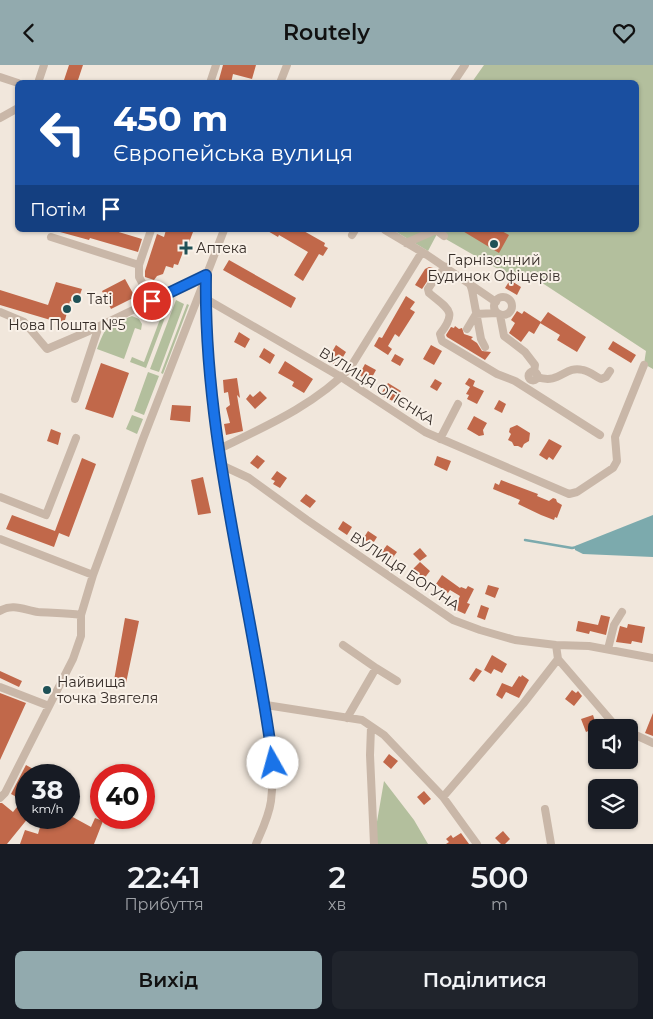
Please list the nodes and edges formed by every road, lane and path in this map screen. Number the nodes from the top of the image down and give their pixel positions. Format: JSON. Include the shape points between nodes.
{"nodes":[{"id":1,"x":44,"y":65,"type":"edge"},
{"id":2,"x":216,"y":65,"type":"edge"},
{"id":3,"x":287,"y":65,"type":"edge"},
{"id":4,"x":465,"y":65,"type":"edge"},
{"id":5,"x":0,"y":77,"type":"edge"},
{"id":6,"x":39,"y":80,"type":"edge"},
{"id":7,"x":211,"y":80,"type":"edge"},
{"id":8,"x":281,"y":80,"type":"edge"},
{"id":9,"x":455,"y":80,"type":"edge"},
{"id":10,"x":15,"y":82,"type":"edge"},
{"id":11,"x":15,"y":110,"type":"edge"},
{"id":12,"x":1,"y":117,"type":"edge"},
{"id":13,"x":150,"y":232,"type":"edge"},
{"id":14,"x":223,"y":232,"type":"edge"},
{"id":15,"x":388,"y":232,"type":"edge"},
{"id":16,"x":431,"y":232,"type":"edge"},
{"id":17,"x":439,"y":232,"type":"edge"},
{"id":18,"x":444,"y":235,"type":"dead end"},
{"id":19,"x":51,"y":237,"type":"dead end"},
{"id":20,"x":406,"y":243,"type":"junction"},
{"id":21,"x":422,"y":252,"type":"junction"},
{"id":22,"x":139,"y":265,"type":"junction"},
{"id":23,"x":446,"y":267,"type":"junction"},
{"id":24,"x":206,"y":275,"type":"junction"},
{"id":25,"x":470,"y":284,"type":"junction"},
{"id":26,"x":206,"y":299,"type":"junction"},
{"id":27,"x":152,"y":301,"type":"junction"},
{"id":28,"x":496,"y":301,"type":"junction"},
{"id":29,"x":0,"y":312,"type":"edge"},
{"id":30,"x":476,"y":314,"type":"junction"},
{"id":31,"x":499,"y":314,"type":"junction"},
{"id":32,"x":99,"y":326,"type":"junction"},
{"id":33,"x":467,"y":329,"type":"dead end"},
{"id":34,"x":485,"y":347,"type":"dead end"},
{"id":35,"x":644,"y":365,"type":"dead end"},
{"id":36,"x":610,"y":371,"type":"dead end"},
{"id":37,"x":342,"y":377,"type":"junction"},
{"id":38,"x":535,"y":377,"type":"junction"},
{"id":39,"x":515,"y":381,"type":"junction"},
{"id":40,"x":541,"y":397,"type":"junction"},
{"id":41,"x":75,"y":399,"type":"dead end"},
{"id":42,"x":458,"y":404,"type":"dead end"},
{"id":43,"x":600,"y":435,"type":"dead end"},
{"id":44,"x":76,"y":438,"type":"dead end"},
{"id":45,"x":440,"y":439,"type":"junction"},
{"id":46,"x":219,"y":449,"type":"junction"},
{"id":47,"x":222,"y":465,"type":"junction"},
{"id":48,"x":0,"y":497,"type":"edge"},
{"id":49,"x":0,"y":539,"type":"edge"},
{"id":50,"x":93,"y":575,"type":"junction"},
{"id":51,"x":0,"y":611,"type":"edge"},
{"id":52,"x":622,"y":612,"type":"dead end"},
{"id":53,"x":81,"y":615,"type":"junction"},
{"id":54,"x":343,"y":645,"type":"dead end"},
{"id":55,"x":556,"y":645,"type":"junction"},
{"id":56,"x":608,"y":649,"type":"junction"},
{"id":57,"x":653,"y":658,"type":"edge"},
{"id":58,"x":558,"y":659,"type":"junction"},
{"id":59,"x":376,"y":668,"type":"junction"},
{"id":60,"x":397,"y":681,"type":"dead end"},
{"id":61,"x":0,"y":687,"type":"edge"},
{"id":62,"x":266,"y":705,"type":"junction"},
{"id":63,"x":49,"y":706,"type":"junction"},
{"id":64,"x":346,"y":718,"type":"junction"},
{"id":65,"x":610,"y":719,"type":"edge"},
{"id":66,"x":371,"y":727,"type":"junction"},
{"id":67,"x":638,"y":736,"type":"edge"},
{"id":68,"x":653,"y":743,"type":"edge"},
{"id":69,"x":443,"y":797,"type":"junction"},
{"id":70,"x":0,"y":798,"type":"edge"},
{"id":71,"x":545,"y":809,"type":"dead end"},
{"id":72,"x":256,"y":844,"type":"edge"},
{"id":73,"x":374,"y":844,"type":"edge"},
{"id":74,"x":478,"y":844,"type":"edge"},
{"id":75,"x":551,"y":844,"type":"edge"}],
"edges":[{"from":1,"to":6,"type":"street"},
{"from":2,"to":7,"type":"street"},
{"from":3,"to":8,"type":"street"},
{"from":4,"to":9,"type":"street"},
{"from":5,"to":10,"type":"street"},
{"from":11,"to":12,"type":"street"},
{"from":13,"to":22,"type":"street"},
{"from":14,"to":24,"type":"street"},
{"from":15,"to":20,"type":"street"},
{"from":16,"to":20,"type":"street"},
{"from":17,"to":18,"type":"street"},
{"from":19,"to":22,"type":"street"},
{"from":20,"to":21,"type":"street"},
{"from":21,"to":23,"type":"street"},
{"from":21,"to":37,"type":"street"},
{"from":22,"to":27,"type":"street","via":[[139,277]]},
{"from":23,"to":25,"type":"street"},
{"from":23,"to":39,"type":"street","via":[[428,289],[449,311],[449,319],[440,337],[442,341]]},
{"from":24,"to":26,"type":"street"},
{"from":24,"to":27,"type":"street"},
{"from":24,"to":50,"type":"street"},
{"from":25,"to":28,"type":"street"},
{"from":25,"to":30,"type":"street"},
{"from":26,"to":37,"type":"street","name":"ВУЛИЦЯ ОГІЄНКА"},
{"from":26,"to":46,"type":"street","via":[[209,368]]},
{"from":27,"to":32,"type":"street"},
{"from":28,"to":31,"type":"street","via":[[494,307]]},
{"from":28,"to":31,"type":"street","via":[[504,297],[512,305],[509,313]]},
{"from":29,"to":32,"type":"street","via":[[24,322],[47,349]]},
{"from":30,"to":31,"type":"street"},
{"from":30,"to":33,"type":"street"},
{"from":30,"to":34,"type":"street"},
{"from":31,"to":38,"type":"street","via":[[504,336],[530,357],[535,365]]},
{"from":32,"to":41,"type":"street"},
{"from":35,"to":45,"type":"street","name":"ВУЛИЦЯ ОГІЄНКА","via":[[615,437],[617,461],[614,468],[577,492],[569,494]]},
{"from":36,"to":38,"type":"street","via":[[601,379],[577,369],[551,380]]},
{"from":37,"to":45,"type":"street","name":"ВУЛИЦЯ ОГІЄНКА"},
{"from":37,"to":46,"type":"street","via":[[296,409]]},
{"from":38,"to":39,"type":"street"},
{"from":38,"to":40,"type":"street"},
{"from":39,"to":40,"type":"street"},
{"from":40,"to":43,"type":"street"},
{"from":42,"to":45,"type":"street"},
{"from":44,"to":48,"type":"street","via":[[46,515]]},
{"from":46,"to":47,"type":"street"},
{"from":47,"to":55,"type":"street","name":"ВУЛИЦЯ БОГУНА","via":[[249,478],[454,619],[515,640]]},
{"from":47,"to":62,"type":"street"},
{"from":49,"to":50,"type":"street"},
{"from":50,"to":53,"type":"street"},
{"from":51,"to":53,"type":"street","via":[[17,607]]},
{"from":52,"to":56,"type":"street","via":[[614,625]]},
{"from":53,"to":63,"type":"street","via":[[80,636],[73,659]]},
{"from":54,"to":59,"type":"street"},
{"from":55,"to":56,"type":"street","name":"ВУЛИЦЯ БОГУНА"},
{"from":55,"to":58,"type":"street"},
{"from":56,"to":57,"type":"street","name":"ВУЛИЦЯ БОГУНА"},
{"from":58,"to":65,"type":"street"},
{"from":58,"to":69,"type":"street"},
{"from":59,"to":60,"type":"street"},
{"from":59,"to":64,"type":"street"},
{"from":61,"to":63,"type":"street"},
{"from":62,"to":64,"type":"street"},
{"from":62,"to":72,"type":"street","via":[[273,763],[271,802]]},
{"from":63,"to":70,"type":"street"},
{"from":64,"to":66,"type":"street","via":[[362,720]]},
{"from":66,"to":69,"type":"street","via":[[384,735]]},
{"from":66,"to":73,"type":"street"},
{"from":67,"to":68,"type":"street"},
{"from":69,"to":74,"type":"street"},
{"from":71,"to":75,"type":"street"}]}
